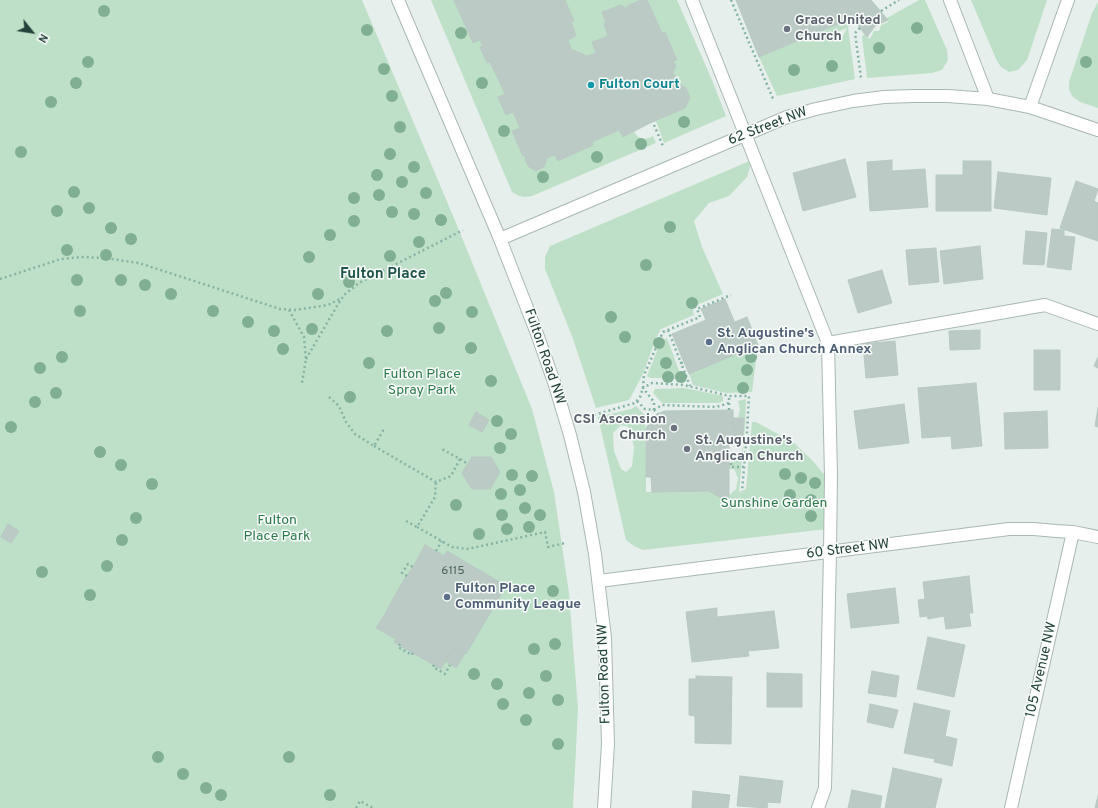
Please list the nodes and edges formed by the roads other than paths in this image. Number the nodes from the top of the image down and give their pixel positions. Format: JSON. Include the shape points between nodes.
{"nodes":[{"id":1,"x":398,"y":0,"type":"edge"},
{"id":2,"x":692,"y":0,"type":"edge"},
{"id":3,"x":950,"y":0,"type":"edge"},
{"id":4,"x":1068,"y":0,"type":"edge"},
{"id":5,"x":988,"y":99,"type":"junction"},
{"id":6,"x":1030,"y":107,"type":"junction"},
{"id":7,"x":1098,"y":130,"type":"edge"},
{"id":8,"x":746,"y":134,"type":"junction"},
{"id":9,"x":500,"y":239,"type":"junction"},
{"id":10,"x":1098,"y":324,"type":"edge"},
{"id":11,"x":828,"y":342,"type":"junction"},
{"id":12,"x":1073,"y":532,"type":"junction"},
{"id":13,"x":1098,"y":537,"type":"edge"},
{"id":14,"x":830,"y":552,"type":"junction"},
{"id":15,"x":599,"y":581,"type":"junction"},
{"id":16,"x":604,"y":808,"type":"edge"},
{"id":17,"x":818,"y":808,"type":"edge"},
{"id":18,"x":1011,"y":808,"type":"edge"}],
"edges":[{"from":1,"to":9,"type":"street","name":"Fulton Road NW"},
{"from":2,"to":8,"type":"street"},
{"from":3,"to":5,"type":"street"},
{"from":4,"to":6,"type":"street"},
{"from":5,"to":6,"type":"street","name":"62 Street NW"},
{"from":5,"to":8,"type":"street","name":"62 Street NW","via":[[913,96],[853,101],[788,117]]},
{"from":6,"to":7,"type":"street","name":"62 Street NW"},
{"from":8,"to":9,"type":"street","name":"62 Street NW"},
{"from":8,"to":11,"type":"street"},
{"from":9,"to":15,"type":"street","name":"Fulton Road NW","via":[[536,331],[570,435],[584,492]]},
{"from":10,"to":11,"type":"street","via":[[1045,305]]},
{"from":11,"to":14,"type":"street"},
{"from":12,"to":13,"type":"street","name":"60 Street NW"},
{"from":12,"to":14,"type":"street","name":"60 Street NW","via":[[1009,529]]},
{"from":12,"to":18,"type":"street","name":"105 Avenue NW"},
{"from":14,"to":15,"type":"street","name":"60 Street NW"},
{"from":14,"to":17,"type":"street","via":[[825,788]]},
{"from":15,"to":16,"type":"street","name":"Fulton Road NW","via":[[607,694],[608,744]]}]}
